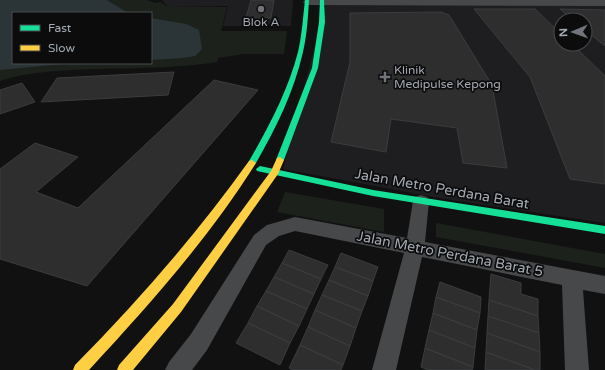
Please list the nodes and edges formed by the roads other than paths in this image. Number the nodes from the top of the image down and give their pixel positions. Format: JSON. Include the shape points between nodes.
{"nodes":[{"id":1,"x":307,"y":1,"type":"edge"},
{"id":2,"x":322,"y":1,"type":"edge"},
{"id":3,"x":418,"y":1,"type":"edge"},
{"id":4,"x":552,"y":1,"type":"edge"},
{"id":5,"x":605,"y":3,"type":"edge"},
{"id":6,"x":249,"y":167,"type":"junction"},
{"id":7,"x":274,"y":172,"type":"junction"},
{"id":8,"x":421,"y":201,"type":"junction"},
{"id":9,"x":605,"y":230,"type":"edge"},
{"id":10,"x":415,"y":248,"type":"junction"},
{"id":11,"x":572,"y":278,"type":"junction"},
{"id":12,"x":605,"y":285,"type":"edge"},
{"id":13,"x":80,"y":370,"type":"edge"},
{"id":14,"x":124,"y":370,"type":"edge"},
{"id":15,"x":177,"y":370,"type":"edge"},
{"id":16,"x":384,"y":370,"type":"edge"},
{"id":17,"x":577,"y":370,"type":"edge"}],
"edges":[{"from":1,"to":2,"type":"street"},
{"from":1,"to":6,"type":"street","via":[[298,60],[290,87],[281,109]]},
{"from":2,"to":3,"type":"street"},
{"from":2,"to":7,"type":"street","via":[[322,22],[315,68]]},
{"from":3,"to":4,"type":"street"},
{"from":4,"to":5,"type":"street"},
{"from":6,"to":7,"type":"street","name":"Jalan Metro Perdana Barat"},
{"from":6,"to":13,"type":"street","via":[[215,215],[150,295]]},
{"from":7,"to":8,"type":"street","name":"Jalan Metro Perdana Barat"},
{"from":7,"to":14,"type":"street","via":[[177,308]]},
{"from":8,"to":9,"type":"street","name":"Jalan Metro Perdana Barat"},
{"from":8,"to":10,"type":"street"},
{"from":10,"to":11,"type":"street","name":"Jalan Metro Perdana Barat 5"},
{"from":10,"to":15,"type":"street","name":"Jalan Metro Perdana Barat 5","via":[[295,224],[273,230],[260,240],[199,342]]},
{"from":10,"to":16,"type":"street"},
{"from":11,"to":12,"type":"street","name":"Jalan Metro Perdana Barat 5"},
{"from":11,"to":17,"type":"street"}]}
